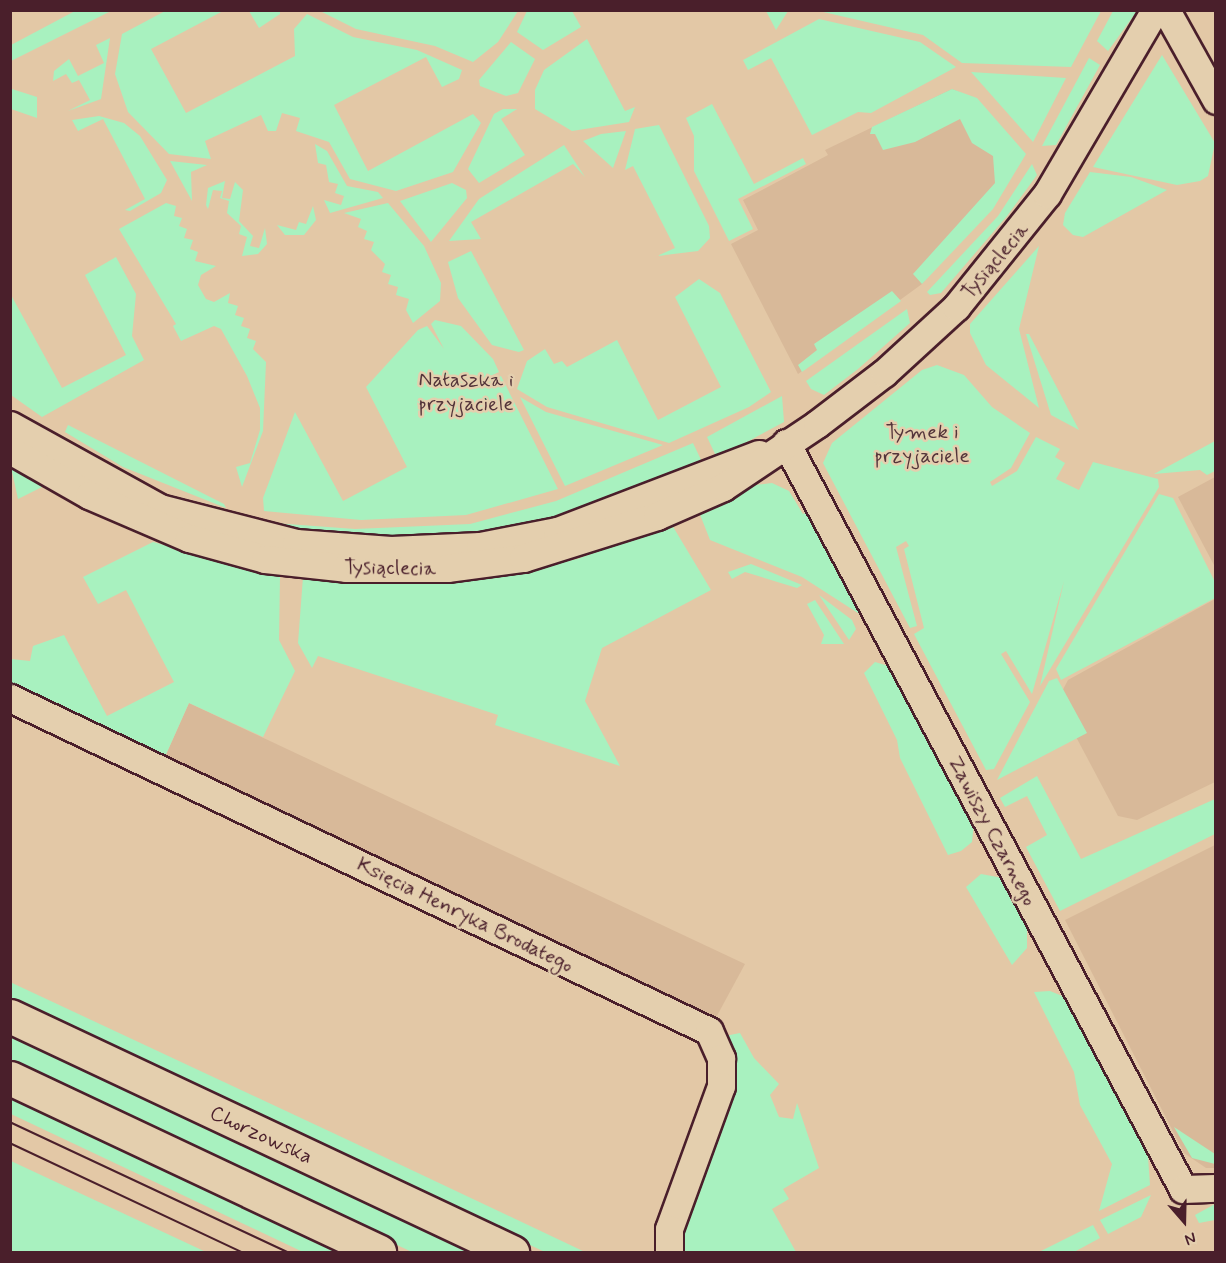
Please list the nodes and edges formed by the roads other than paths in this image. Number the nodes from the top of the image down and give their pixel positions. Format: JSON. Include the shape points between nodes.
{"nodes":[{"id":1,"x":1155,"y":10,"type":"edge"},
{"id":2,"x":1166,"y":10,"type":"edge"},
{"id":3,"x":1215,"y":100,"type":"edge"},
{"id":4,"x":10,"y":425,"type":"edge"},
{"id":5,"x":777,"y":447,"type":"junction"},
{"id":6,"x":10,"y":450,"type":"edge"},
{"id":7,"x":10,"y":698,"type":"edge"},
{"id":8,"x":10,"y":1016,"type":"edge"},
{"id":9,"x":10,"y":1078,"type":"edge"},
{"id":10,"x":1215,"y":1188,"type":"edge"},
{"id":11,"x":380,"y":1252,"type":"edge"},
{"id":12,"x":512,"y":1252,"type":"edge"},
{"id":13,"x":669,"y":1252,"type":"edge"}],
"edges":[{"from":1,"to":5,"type":"street","name":"Tysiąclecia","via":[[1060,175],[1004,252],[902,358]]},
{"from":2,"to":3,"type":"street"},
{"from":4,"to":5,"type":"street","name":"Tysiąclecia","via":[[160,508],[296,543],[391,550],[480,546],[557,531],[736,459]]},
{"from":5,"to":6,"type":"street","name":"Tysiąclecia","via":[[723,487],[608,535],[524,558],[396,570],[265,559],[196,540],[98,500]]},
{"from":5,"to":10,"type":"street","name":"Zawiszy Czarnego","via":[[1183,1189]]},
{"from":7,"to":13,"type":"street","name":"Księcia Henryka Brodatego","via":[[709,1031],[721,1058],[721,1086],[669,1229]]},
{"from":8,"to":12,"type":"main road","name":"Chorzowska"},
{"from":9,"to":11,"type":"main road"}]}
